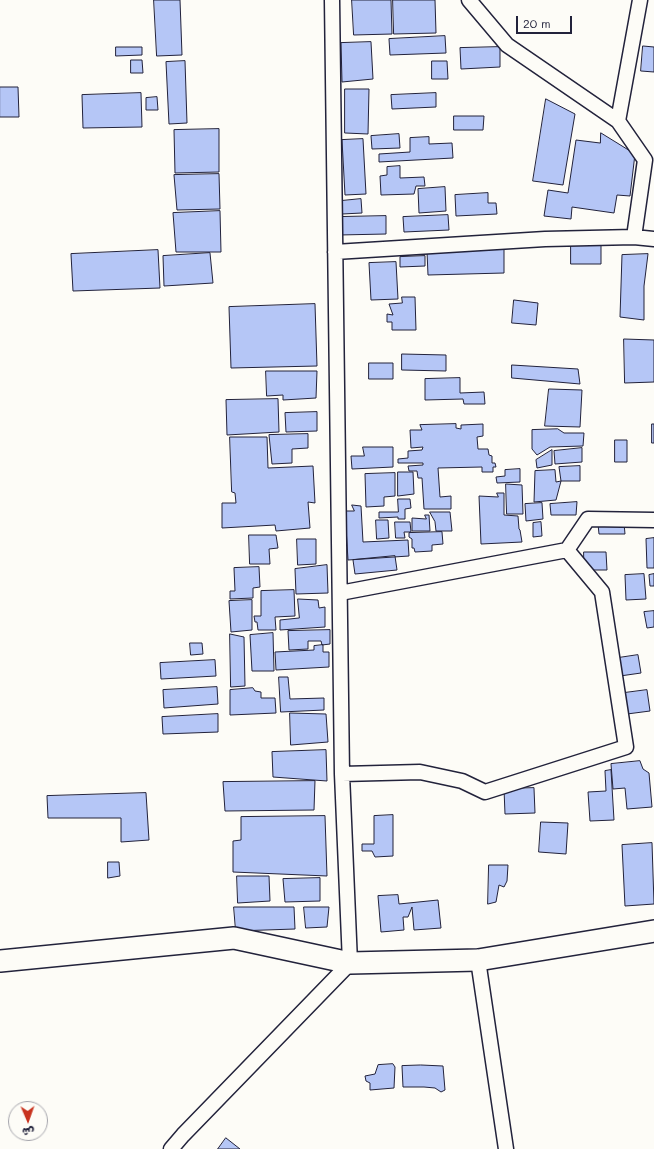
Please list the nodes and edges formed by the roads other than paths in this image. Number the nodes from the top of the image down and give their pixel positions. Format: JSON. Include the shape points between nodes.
{"nodes":[{"id":1,"x":332,"y":0,"type":"edge"},
{"id":2,"x":469,"y":0,"type":"edge"},
{"id":3,"x":640,"y":0,"type":"edge"},
{"id":4,"x":618,"y":121,"type":"junction"},
{"id":5,"x":649,"y":157,"type":"edge"},
{"id":6,"x":634,"y":237,"type":"junction"},
{"id":7,"x":654,"y":239,"type":"edge"},
{"id":8,"x":335,"y":252,"type":"junction"},
{"id":9,"x":654,"y":520,"type":"edge"},
{"id":10,"x":567,"y":550,"type":"junction"},
{"id":11,"x":340,"y":593,"type":"junction"},
{"id":12,"x":342,"y":774,"type":"junction"},
{"id":13,"x":654,"y":931,"type":"edge"},
{"id":14,"x":478,"y":960,"type":"junction"},
{"id":15,"x":0,"y":961,"type":"edge"},
{"id":16,"x":350,"y":963,"type":"junction"},
{"id":17,"x":171,"y":1149,"type":"edge"},
{"id":18,"x":506,"y":1149,"type":"edge"}],
"edges":[{"from":1,"to":8,"type":"street"},
{"from":2,"to":4,"type":"street","via":[[506,45]]},
{"from":3,"to":4,"type":"street"},
{"from":4,"to":5,"type":"street"},
{"from":5,"to":6,"type":"street"},
{"from":6,"to":7,"type":"street"},
{"from":6,"to":8,"type":"street","via":[[545,239]]},
{"from":8,"to":11,"type":"street"},
{"from":9,"to":10,"type":"street","via":[[588,519]]},
{"from":10,"to":11,"type":"street"},
{"from":10,"to":12,"type":"street","via":[[602,592],[626,747],[485,792],[462,781],[420,772]]},
{"from":11,"to":12,"type":"street"},
{"from":12,"to":16,"type":"street"},
{"from":13,"to":14,"type":"main road"},
{"from":14,"to":16,"type":"main road"},
{"from":14,"to":18,"type":"street"},
{"from":15,"to":16,"type":"main road","via":[[234,938]]},
{"from":16,"to":17,"type":"street"}]}
